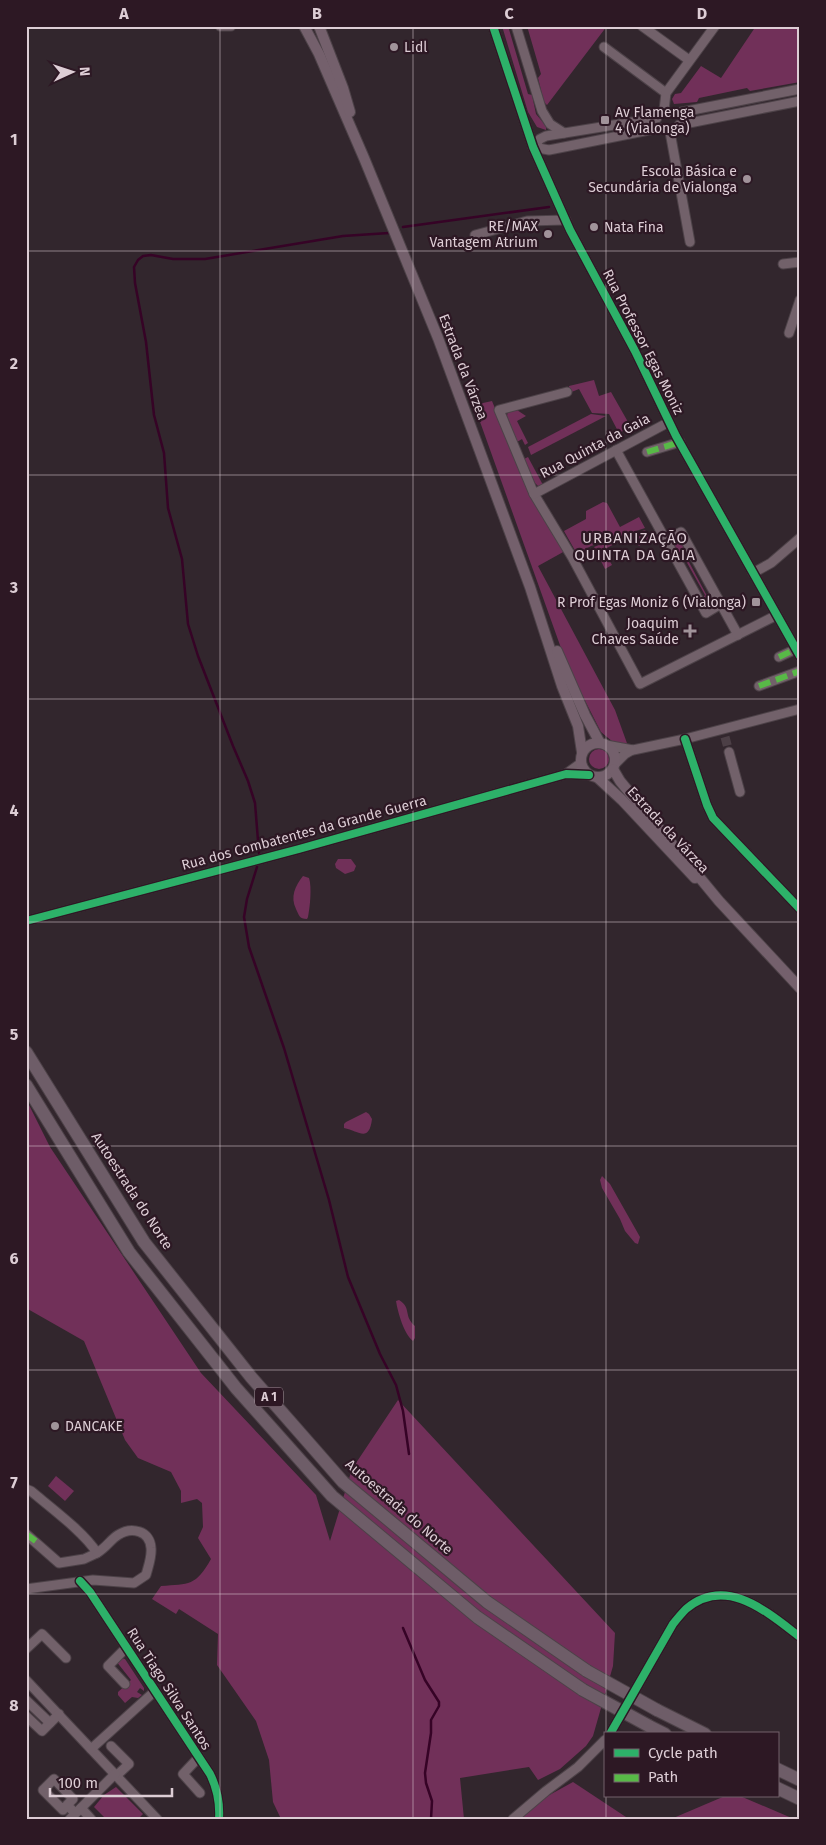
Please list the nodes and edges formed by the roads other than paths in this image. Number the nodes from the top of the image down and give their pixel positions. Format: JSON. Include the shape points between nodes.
{"nodes":[{"id":1,"x":220,"y":26,"type":"edge"},
{"id":2,"x":231,"y":26,"type":"edge"},
{"id":3,"x":304,"y":26,"type":"edge"},
{"id":4,"x":319,"y":26,"type":"edge"},
{"id":5,"x":493,"y":26,"type":"edge"},
{"id":6,"x":516,"y":26,"type":"edge"},
{"id":7,"x":642,"y":26,"type":"edge"},
{"id":8,"x":715,"y":26,"type":"edge"},
{"id":9,"x":604,"y":47,"type":"dead end"},
{"id":10,"x":689,"y":60,"type":"junction"},
{"id":11,"x":800,"y":89,"type":"edge"},
{"id":12,"x":666,"y":93,"type":"junction"},
{"id":13,"x":800,"y":101,"type":"edge"},
{"id":14,"x":664,"y":110,"type":"junction"},
{"id":15,"x":677,"y":113,"type":"junction"},
{"id":16,"x":657,"y":118,"type":"junction"},
{"id":17,"x":679,"y":125,"type":"junction"},
{"id":18,"x":526,"y":128,"type":"junction"},
{"id":19,"x":659,"y":128,"type":"junction"},
{"id":20,"x":670,"y":132,"type":"junction"},
{"id":21,"x":564,"y":133,"type":"junction"},
{"id":22,"x":546,"y":136,"type":"junction"},
{"id":23,"x":533,"y":147,"type":"junction"},
{"id":24,"x":549,"y":150,"type":"junction"},
{"id":25,"x":364,"y":158,"type":"junction"},
{"id":26,"x":541,"y":166,"type":"junction"},
{"id":27,"x":566,"y":220,"type":"junction"},
{"id":28,"x":475,"y":235,"type":"dead end"},
{"id":29,"x":690,"y":242,"type":"dead end"},
{"id":30,"x":800,"y":262,"type":"edge"},
{"id":31,"x":783,"y":264,"type":"dead end"},
{"id":32,"x":800,"y":300,"type":"edge"},
{"id":33,"x":789,"y":334,"type":"dead end"},
{"id":34,"x":567,"y":392,"type":"dead end"},
{"id":35,"x":669,"y":422,"type":"junction"},
{"id":36,"x":680,"y":442,"type":"junction"},
{"id":37,"x":616,"y":450,"type":"junction"},
{"id":38,"x":647,"y":452,"type":"dead end"},
{"id":39,"x":534,"y":494,"type":"junction"},
{"id":40,"x":800,"y":538,"type":"edge"},
{"id":41,"x":665,"y":541,"type":"junction"},
{"id":42,"x":753,"y":573,"type":"junction"},
{"id":43,"x":530,"y":587,"type":"junction"},
{"id":44,"x":721,"y":604,"type":"junction"},
{"id":45,"x":777,"y":615,"type":"junction"},
{"id":46,"x":738,"y":635,"type":"junction"},
{"id":47,"x":798,"y":652,"type":"edge"},
{"id":48,"x":779,"y":657,"type":"dead end"},
{"id":49,"x":800,"y":671,"type":"edge"},
{"id":50,"x":760,"y":686,"type":"dead end"},
{"id":51,"x":800,"y":709,"type":"edge"},
{"id":52,"x":685,"y":740,"type":"junction"},
{"id":53,"x":603,"y":744,"type":"junction"},
{"id":54,"x":632,"y":750,"type":"junction"},
{"id":55,"x":582,"y":752,"type":"junction"},
{"id":56,"x":729,"y":752,"type":"tunnel mouth"},
{"id":57,"x":581,"y":763,"type":"junction"},
{"id":58,"x":614,"y":766,"type":"junction"},
{"id":59,"x":566,"y":774,"type":"junction"},
{"id":60,"x":593,"y":776,"type":"junction"},
{"id":61,"x":740,"y":792,"type":"dead end"},
{"id":62,"x":719,"y":901,"type":"junction"},
{"id":63,"x":800,"y":909,"type":"edge"},
{"id":64,"x":26,"y":920,"type":"edge"},
{"id":65,"x":800,"y":988,"type":"edge"},
{"id":66,"x":26,"y":1052,"type":"edge"},
{"id":67,"x":26,"y":1085,"type":"edge"},
{"id":68,"x":26,"y":1489,"type":"edge"},
{"id":69,"x":26,"y":1534,"type":"edge"},
{"id":70,"x":97,"y":1553,"type":"junction"},
{"id":71,"x":80,"y":1581,"type":"junction"},
{"id":72,"x":26,"y":1589,"type":"edge"},
{"id":73,"x":800,"y":1637,"type":"edge"},
{"id":74,"x":126,"y":1648,"type":"junction"},
{"id":75,"x":26,"y":1649,"type":"edge"},
{"id":76,"x":66,"y":1658,"type":"dead end"},
{"id":77,"x":26,"y":1680,"type":"edge"},
{"id":78,"x":125,"y":1684,"type":"dead end"},
{"id":79,"x":155,"y":1690,"type":"junction"},
{"id":80,"x":26,"y":1700,"type":"edge"},
{"id":81,"x":59,"y":1714,"type":"junction"},
{"id":82,"x":26,"y":1716,"type":"edge"},
{"id":83,"x":50,"y":1723,"type":"junction"},
{"id":84,"x":611,"y":1732,"type":"edge"},
{"id":85,"x":661,"y":1732,"type":"edge"},
{"id":86,"x":702,"y":1732,"type":"edge"},
{"id":87,"x":604,"y":1741,"type":"edge"},
{"id":88,"x":111,"y":1746,"type":"dead end"},
{"id":89,"x":91,"y":1749,"type":"junction"},
{"id":90,"x":199,"y":1757,"type":"junction"},
{"id":91,"x":778,"y":1769,"type":"edge"},
{"id":92,"x":116,"y":1775,"type":"junction"},
{"id":93,"x":800,"y":1780,"type":"edge"},
{"id":94,"x":778,"y":1788,"type":"edge"},
{"id":95,"x":200,"y":1793,"type":"dead end"},
{"id":96,"x":800,"y":1799,"type":"edge"},
{"id":97,"x":67,"y":1805,"type":"dead end"},
{"id":98,"x":75,"y":1813,"type":"edge"},
{"id":99,"x":91,"y":1819,"type":"edge"},
{"id":100,"x":157,"y":1819,"type":"edge"},
{"id":101,"x":219,"y":1819,"type":"edge"},
{"id":102,"x":513,"y":1819,"type":"edge"}],
"edges":[{"from":1,"to":2,"type":"street"},
{"from":3,"to":25,"type":"main road","name":"Estrada da Várzea"},
{"from":4,"to":25,"type":"main road","name":"Estrada da Várzea","via":[[343,88]]},
{"from":5,"to":18,"type":"street","name":"Rua Professor Egas Moniz"},
{"from":6,"to":21,"type":"street","via":[[542,111],[550,124]]},
{"from":7,"to":10,"type":"street"},
{"from":8,"to":10,"type":"street"},
{"from":9,"to":12,"type":"street"},
{"from":10,"to":12,"type":"street"},
{"from":11,"to":15,"type":"street"},
{"from":12,"to":14,"type":"street"},
{"from":13,"to":17,"type":"street"},
{"from":14,"to":15,"type":"street","via":[[671,109]]},
{"from":14,"to":16,"type":"street"},
{"from":15,"to":17,"type":"street"},
{"from":16,"to":19,"type":"street"},
{"from":16,"to":21,"type":"street"},
{"from":17,"to":20,"type":"street"},
{"from":18,"to":22,"type":"street"},
{"from":18,"to":23,"type":"street","name":"Rua Professor Egas Moniz"},
{"from":19,"to":20,"type":"street"},
{"from":19,"to":24,"type":"street"},
{"from":20,"to":29,"type":"street"},
{"from":21,"to":22,"type":"street"},
{"from":22,"to":23,"type":"street"},
{"from":23,"to":24,"type":"street"},
{"from":23,"to":26,"type":"street","name":"Rua Professor Egas Moniz"},
{"from":24,"to":26,"type":"street"},
{"from":25,"to":43,"type":"main road","name":"Estrada da Várzea","via":[[438,338]]},
{"from":26,"to":27,"type":"street","name":"Rua Professor Egas Moniz"},
{"from":27,"to":28,"type":"street","via":[[527,221]]},
{"from":27,"to":35,"type":"street","name":"Rua Professor Egas Moniz"},
{"from":30,"to":31,"type":"street"},
{"from":32,"to":33,"type":"street"},
{"from":34,"to":39,"type":"street","via":[[499,410]]},
{"from":35,"to":36,"type":"street","name":"Rua Professor Egas Moniz"},
{"from":35,"to":37,"type":"street","name":"Rua Quinta da Gaia"},
{"from":36,"to":38,"type":"street"},
{"from":36,"to":42,"type":"street","name":"Rua Professor Egas Moniz"},
{"from":37,"to":39,"type":"street","name":"Rua Quinta da Gaia"},
{"from":37,"to":41,"type":"street"},
{"from":39,"to":46,"type":"street","via":[[640,684]]},
{"from":40,"to":42,"type":"street","via":[[771,563]]},
{"from":41,"to":44,"type":"street","via":[[706,613]]},
{"from":41,"to":44,"type":"street","via":[[681,532]]},
{"from":42,"to":45,"type":"street","name":"Rua Professor Egas Moniz"},
{"from":43,"to":53,"type":"main road","name":"Estrada da Várzea","via":[[570,683]]},
{"from":43,"to":55,"type":"main road","name":"Estrada da Várzea","via":[[578,726]]},
{"from":44,"to":46,"type":"street"},
{"from":45,"to":46,"type":"street"},
{"from":45,"to":47,"type":"street","name":"Rua Professor Egas Moniz"},
{"from":47,"to":48,"type":"street"},
{"from":49,"to":50,"type":"street"},
{"from":51,"to":52,"type":"street","via":[[724,733]]},
{"from":52,"to":54,"type":"street"},
{"from":52,"to":63,"type":"street","via":[[714,818]]},
{"from":53,"to":54,"type":"street"},
{"from":53,"to":55,"type":"main road","via":[[590,744]]},
{"from":53,"to":58,"type":"main road","name":"Estrada da Várzea","via":[[614,753]]},
{"from":54,"to":58,"type":"street"},
{"from":55,"to":57,"type":"main road","name":"Estrada da Várzea"},
{"from":56,"to":61,"type":"street"},
{"from":57,"to":59,"type":"street","name":"Rua dos Combatentes da Grande Guerra"},
{"from":57,"to":60,"type":"main road","name":"Estrada da Várzea"},
{"from":58,"to":60,"type":"main road","via":[[605,776]]},
{"from":58,"to":62,"type":"main road","name":"Estrada da Várzea","via":[[620,781]]},
{"from":59,"to":60,"type":"street","name":"Rua dos Combatentes da Grande Guerra"},
{"from":59,"to":64,"type":"street","name":"Rua dos Combatentes da Grande Guerra","via":[[299,850]]},
{"from":60,"to":62,"type":"main road","name":"Estrada da Várzea","via":[[622,800]]},
{"from":62,"to":65,"type":"main road","name":"Estrada da Várzea"},
{"from":66,"to":86,"type":"highway","name":"Autoestrada do Norte","number":"A 1","bridge":true,"via":[[144,1242],[251,1376],[344,1482],[487,1602],[587,1671]]},
{"from":67,"to":85,"type":"highway","number":"A 1","bridge":true,"via":[[129,1252],[236,1388],[332,1496],[477,1617],[583,1690]]},
{"from":68,"to":70,"type":"street","via":[[93,1546]]},
{"from":69,"to":70,"type":"street","via":[[59,1563]]},
{"from":70,"to":71,"type":"street","via":[[118,1535],[134,1530],[144,1533],[152,1550],[146,1575],[134,1583]]},
{"from":71,"to":72,"type":"street"},
{"from":71,"to":74,"type":"street","name":"Rua Tiago Silva Santos"},
{"from":73,"to":84,"type":"street","via":[[755,1604],[737,1597],[718,1595],[699,1601],[686,1609],[673,1624]]},
{"from":74,"to":78,"type":"street","via":[[108,1666]]},
{"from":74,"to":79,"type":"street","name":"Rua Tiago Silva Santos"},
{"from":75,"to":76,"type":"street","via":[[42,1634]]},
{"from":77,"to":81,"type":"street"},
{"from":79,"to":89,"type":"street"},
{"from":79,"to":90,"type":"street","name":"Rua Tiago Silva Santos"},
{"from":80,"to":83,"type":"street"},
{"from":81,"to":83,"type":"street"},
{"from":81,"to":89,"type":"street"},
{"from":82,"to":83,"type":"street","via":[[42,1732]]},
{"from":87,"to":102,"type":"street","via":[[578,1767]]},
{"from":88,"to":92,"type":"street","via":[[129,1764]]},
{"from":89,"to":92,"type":"street"},
{"from":90,"to":95,"type":"street","via":[[183,1774]]},
{"from":90,"to":101,"type":"street","name":"Rua Tiago Silva Santos","via":[[214,1782]]},
{"from":91,"to":93,"type":"highway"},
{"from":92,"to":98,"type":"street"},
{"from":92,"to":100,"type":"street"},
{"from":94,"to":96,"type":"highway"},
{"from":97,"to":98,"type":"street"},
{"from":98,"to":99,"type":"street"}]}
